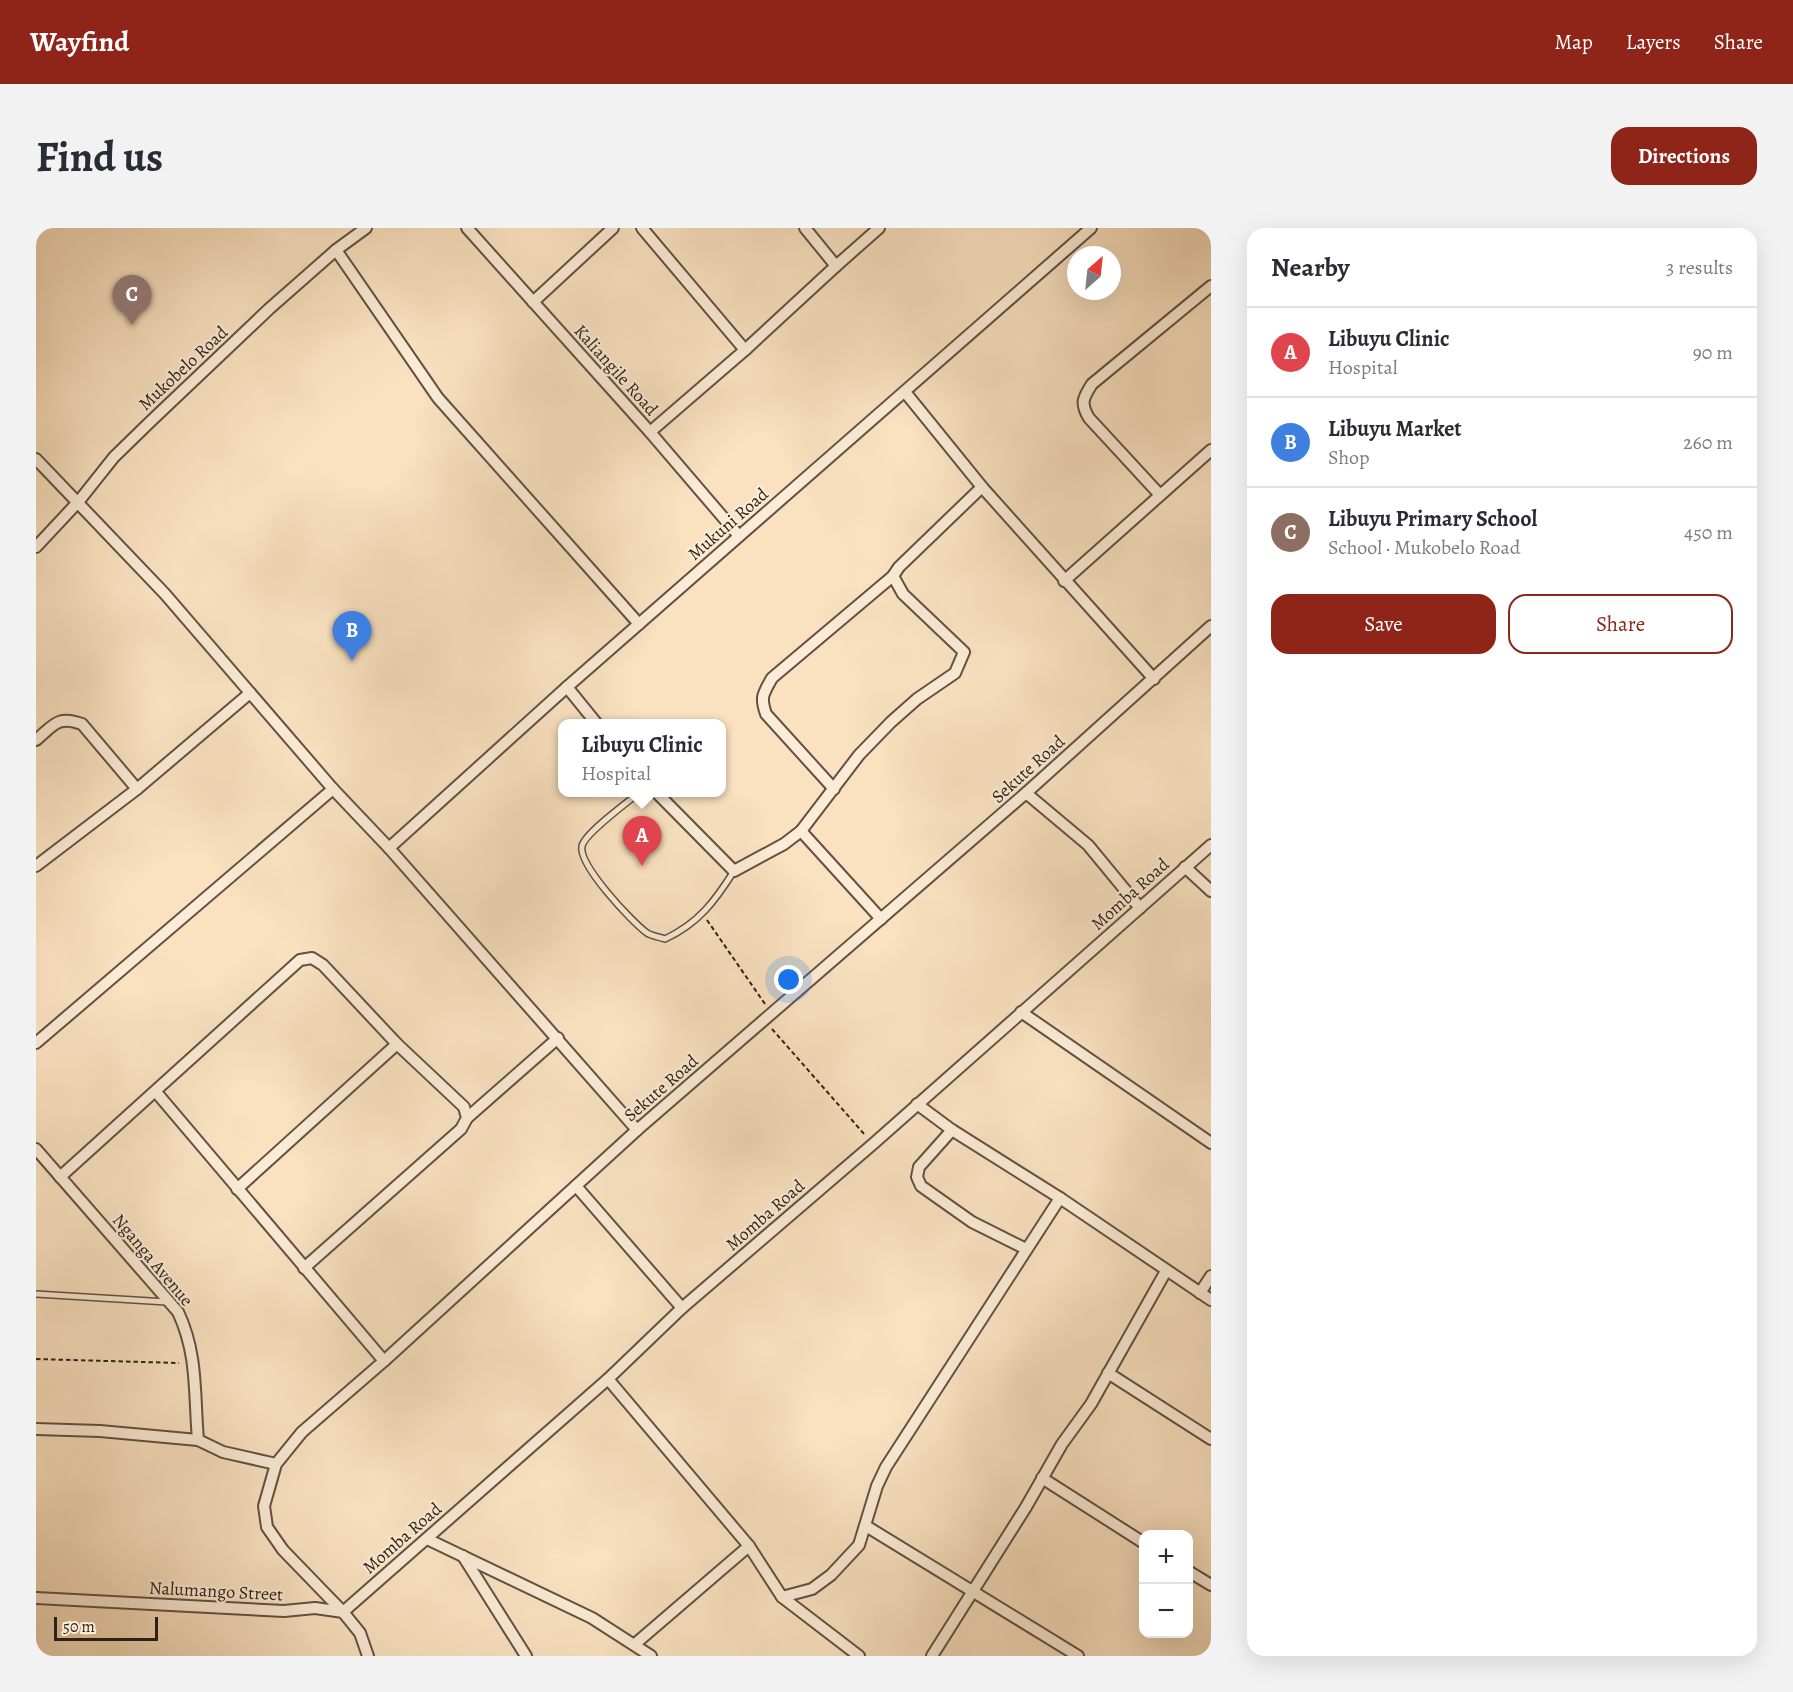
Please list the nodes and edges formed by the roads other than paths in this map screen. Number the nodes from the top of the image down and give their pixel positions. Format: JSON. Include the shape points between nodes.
{"nodes":[{"id":1,"x":366,"y":228,"type":"edge"},
{"id":2,"x":467,"y":228,"type":"edge"},
{"id":3,"x":613,"y":228,"type":"edge"},
{"id":4,"x":642,"y":228,"type":"edge"},
{"id":5,"x":805,"y":228,"type":"edge"},
{"id":6,"x":879,"y":228,"type":"edge"},
{"id":7,"x":1091,"y":228,"type":"edge"},
{"id":8,"x":336,"y":250,"type":"junction"},
{"id":9,"x":836,"y":266,"type":"junction"},
{"id":10,"x":1211,"y":286,"type":"edge"},
{"id":11,"x":533,"y":302,"type":"junction"},
{"id":12,"x":745,"y":351,"type":"junction"},
{"id":13,"x":905,"y":392,"type":"junction"},
{"id":14,"x":650,"y":432,"type":"junction"},
{"id":15,"x":1211,"y":450,"type":"edge"},
{"id":16,"x":36,"y":459,"type":"edge"},
{"id":17,"x":982,"y":487,"type":"junction"},
{"id":18,"x":1160,"y":495,"type":"junction"},
{"id":19,"x":79,"y":501,"type":"junction"},
{"id":20,"x":739,"y":536,"type":"junction"},
{"id":21,"x":36,"y":547,"type":"edge"},
{"id":22,"x":893,"y":576,"type":"junction"},
{"id":23,"x":1064,"y":581,"type":"junction"},
{"id":24,"x":639,"y":624,"type":"junction"},
{"id":25,"x":1211,"y":626,"type":"edge"},
{"id":26,"x":1154,"y":679,"type":"junction"},
{"id":27,"x":567,"y":687,"type":"junction"},
{"id":28,"x":250,"y":693,"type":"junction"},
{"id":29,"x":594,"y":719,"type":"edge"},
{"id":30,"x":36,"y":740,"type":"edge"},
{"id":31,"x":137,"y":789,"type":"junction"},
{"id":32,"x":333,"y":789,"type":"junction"},
{"id":33,"x":834,"y":789,"type":"junction"},
{"id":34,"x":1026,"y":793,"type":"junction"},
{"id":35,"x":634,"y":797,"type":"edge"},
{"id":36,"x":661,"y":797,"type":"edge"},
{"id":37,"x":801,"y":831,"type":"junction"},
{"id":38,"x":1211,"y":845,"type":"edge"},
{"id":39,"x":389,"y":848,"type":"junction"},
{"id":40,"x":36,"y":866,"type":"edge"},
{"id":41,"x":1185,"y":867,"type":"junction"},
{"id":42,"x":734,"y":871,"type":"junction"},
{"id":43,"x":1211,"y":891,"type":"edge"},
{"id":44,"x":1140,"y":908,"type":"junction"},
{"id":45,"x":881,"y":919,"type":"junction"},
{"id":46,"x":1021,"y":1012,"type":"junction"},
{"id":47,"x":558,"y":1038,"type":"junction"},
{"id":48,"x":36,"y":1043,"type":"edge"},
{"id":49,"x":397,"y":1044,"type":"junction"},
{"id":50,"x":156,"y":1092,"type":"junction"},
{"id":51,"x":917,"y":1104,"type":"junction"},
{"id":52,"x":467,"y":1118,"type":"junction"},
{"id":53,"x":637,"y":1130,"type":"junction"},
{"id":54,"x":952,"y":1130,"type":"junction"},
{"id":55,"x":1211,"y":1143,"type":"edge"},
{"id":56,"x":36,"y":1149,"type":"edge"},
{"id":57,"x":60,"y":1177,"type":"junction"},
{"id":58,"x":576,"y":1186,"type":"junction"},
{"id":59,"x":237,"y":1189,"type":"junction"},
{"id":60,"x":1060,"y":1198,"type":"junction"},
{"id":61,"x":1026,"y":1249,"type":"junction"},
{"id":62,"x":304,"y":1268,"type":"junction"},
{"id":63,"x":1166,"y":1271,"type":"junction"},
{"id":64,"x":1211,"y":1276,"type":"edge"},
{"id":65,"x":1200,"y":1293,"type":"junction"},
{"id":66,"x":36,"y":1294,"type":"edge"},
{"id":67,"x":1211,"y":1300,"type":"edge"},
{"id":68,"x":171,"y":1302,"type":"junction"},
{"id":69,"x":682,"y":1308,"type":"junction"},
{"id":70,"x":384,"y":1361,"type":"junction"},
{"id":71,"x":1108,"y":1373,"type":"junction"},
{"id":72,"x":608,"y":1379,"type":"junction"},
{"id":73,"x":36,"y":1429,"type":"edge"},
{"id":74,"x":1211,"y":1439,"type":"edge"},
{"id":75,"x":198,"y":1440,"type":"junction"},
{"id":76,"x":276,"y":1464,"type":"junction"},
{"id":77,"x":1042,"y":1478,"type":"junction"},
{"id":78,"x":866,"y":1526,"type":"junction"},
{"id":79,"x":427,"y":1539,"type":"junction"},
{"id":80,"x":1139,"y":1539,"type":"edge"},
{"id":81,"x":749,"y":1546,"type":"junction"},
{"id":82,"x":462,"y":1556,"type":"junction"},
{"id":83,"x":1193,"y":1574,"type":"edge"},
{"id":84,"x":1211,"y":1585,"type":"edge"},
{"id":85,"x":972,"y":1592,"type":"junction"},
{"id":86,"x":782,"y":1597,"type":"junction"},
{"id":87,"x":36,"y":1598,"type":"edge"},
{"id":88,"x":343,"y":1612,"type":"junction"},
{"id":89,"x":635,"y":1644,"type":"junction"},
{"id":90,"x":368,"y":1656,"type":"edge"},
{"id":91,"x":526,"y":1656,"type":"edge"},
{"id":92,"x":651,"y":1656,"type":"edge"},
{"id":93,"x":859,"y":1656,"type":"edge"},
{"id":94,"x":933,"y":1656,"type":"edge"},
{"id":95,"x":1078,"y":1656,"type":"edge"}],
"edges":[{"from":1,"to":8,"type":"street","name":"Mukobelo Road"},
{"from":2,"to":11,"type":"street","name":"Kaliangile Road"},
{"from":3,"to":11,"type":"street"},
{"from":4,"to":12,"type":"street"},
{"from":5,"to":9,"type":"street"},
{"from":6,"to":9,"type":"street"},
{"from":7,"to":13,"type":"street","name":"Mukuni Road"},
{"from":8,"to":19,"type":"street","name":"Mukobelo Road","via":[[114,457]]},
{"from":8,"to":24,"type":"street","via":[[438,398]]},
{"from":9,"to":12,"type":"street"},
{"from":10,"to":18,"type":"street","via":[[1092,384],[1084,397],[1089,418]]},
{"from":11,"to":14,"type":"street","name":"Kaliangile Road"},
{"from":12,"to":14,"type":"street"},
{"from":13,"to":17,"type":"street"},
{"from":13,"to":20,"type":"street","name":"Mukuni Road"},
{"from":14,"to":20,"type":"street","name":"Kaliangile Road"},
{"from":15,"to":18,"type":"street"},
{"from":16,"to":19,"type":"street"},
{"from":17,"to":22,"type":"street"},
{"from":17,"to":23,"type":"street"},
{"from":18,"to":23,"type":"street"},
{"from":19,"to":21,"type":"street","name":"Mukobelo Road"},
{"from":19,"to":28,"type":"street"},
{"from":20,"to":24,"type":"street","name":"Mukuni Road"},
{"from":22,"to":33,"type":"street","via":[[903,594],[964,652],[955,673],[891,722]]},
{"from":22,"to":33,"type":"street","via":[[772,678],[761,699],[766,714]]},
{"from":23,"to":26,"type":"street"},
{"from":24,"to":27,"type":"street","name":"Mukuni Road"},
{"from":25,"to":26,"type":"street","name":"Sekute Road"},
{"from":26,"to":34,"type":"street","name":"Sekute Road"},
{"from":27,"to":29,"type":"street"},
{"from":27,"to":39,"type":"street","name":"Mukuni Road"},
{"from":28,"to":31,"type":"street"},
{"from":28,"to":32,"type":"street"},
{"from":30,"to":31,"type":"street","via":[[61,720],[82,724]]},
{"from":31,"to":40,"type":"street"},
{"from":32,"to":39,"type":"street"},
{"from":32,"to":48,"type":"street"},
{"from":33,"to":37,"type":"street"},
{"from":34,"to":44,"type":"street","via":[[1088,845]]},
{"from":34,"to":45,"type":"street","name":"Sekute Road"},
{"from":35,"to":42,"type":"lane","via":[[589,835],[582,846],[583,856],[609,897],[649,934],[665,939],[703,915]]},
{"from":36,"to":42,"type":"street"},
{"from":37,"to":42,"type":"street"},
{"from":37,"to":45,"type":"street"},
{"from":38,"to":41,"type":"street","name":"Momba Road"},
{"from":39,"to":47,"type":"street"},
{"from":41,"to":43,"type":"street"},
{"from":41,"to":44,"type":"street","name":"Momba Road"},
{"from":44,"to":46,"type":"street","name":"Momba Road"},
{"from":45,"to":53,"type":"street","name":"Sekute Road"},
{"from":46,"to":51,"type":"street","name":"Momba Road"},
{"from":46,"to":55,"type":"street"},
{"from":47,"to":52,"type":"street"},
{"from":47,"to":53,"type":"street"},
{"from":49,"to":50,"type":"street","via":[[312,957],[300,960]]},
{"from":49,"to":52,"type":"street","via":[[464,1107]]},
{"from":49,"to":59,"type":"street"},
{"from":50,"to":57,"type":"street"},
{"from":50,"to":59,"type":"street"},
{"from":51,"to":54,"type":"street"},
{"from":51,"to":69,"type":"street","name":"Momba Road"},
{"from":52,"to":62,"type":"street","via":[[461,1129]]},
{"from":53,"to":58,"type":"street","name":"Sekute Road"},
{"from":54,"to":60,"type":"street"},
{"from":54,"to":61,"type":"street","via":[[919,1167],[917,1177],[921,1186],[972,1222]]},
{"from":56,"to":57,"type":"street","name":"Nganga Avenue"},
{"from":57,"to":68,"type":"street","name":"Nganga Avenue"},
{"from":58,"to":69,"type":"street"},
{"from":58,"to":70,"type":"street","name":"Sekute Road"},
{"from":59,"to":62,"type":"street"},
{"from":60,"to":61,"type":"street"},
{"from":60,"to":63,"type":"street"},
{"from":61,"to":78,"type":"street","via":[[886,1467]]},
{"from":62,"to":70,"type":"street"},
{"from":63,"to":65,"type":"street"},
{"from":63,"to":71,"type":"street"},
{"from":64,"to":65,"type":"street"},
{"from":65,"to":67,"type":"street"},
{"from":66,"to":68,"type":"lane"},
{"from":68,"to":75,"type":"street","name":"Nganga Avenue","via":[[187,1331],[194,1364]]},
{"from":69,"to":72,"type":"street","name":"Momba Road"},
{"from":70,"to":76,"type":"street","name":"Sekute Road","via":[[302,1432]]},
{"from":71,"to":74,"type":"street"},
{"from":71,"to":77,"type":"street"},
{"from":72,"to":79,"type":"street","name":"Momba Road"},
{"from":72,"to":81,"type":"street"},
{"from":73,"to":75,"type":"street"},
{"from":75,"to":76,"type":"street","via":[[223,1452]]},
{"from":76,"to":88,"type":"street","name":"Sekute Road","via":[[264,1506],[267,1527],[283,1550]]},
{"from":77,"to":80,"type":"street"},
{"from":77,"to":85,"type":"street"},
{"from":78,"to":85,"type":"street"},
{"from":78,"to":86,"type":"street","via":[[859,1545],[831,1575],[812,1588]]},
{"from":79,"to":82,"type":"street"},
{"from":79,"to":88,"type":"street","name":"Momba Road"},
{"from":81,"to":86,"type":"street"},
{"from":81,"to":89,"type":"street"},
{"from":82,"to":89,"type":"street","via":[[592,1618]]},
{"from":82,"to":91,"type":"street"},
{"from":83,"to":84,"type":"street"},
{"from":85,"to":94,"type":"street"},
{"from":85,"to":95,"type":"street"},
{"from":86,"to":93,"type":"street"},
{"from":87,"to":88,"type":"street","name":"Nalumango Street"},
{"from":88,"to":90,"type":"street","via":[[360,1633]]},
{"from":89,"to":92,"type":"street"}]}
